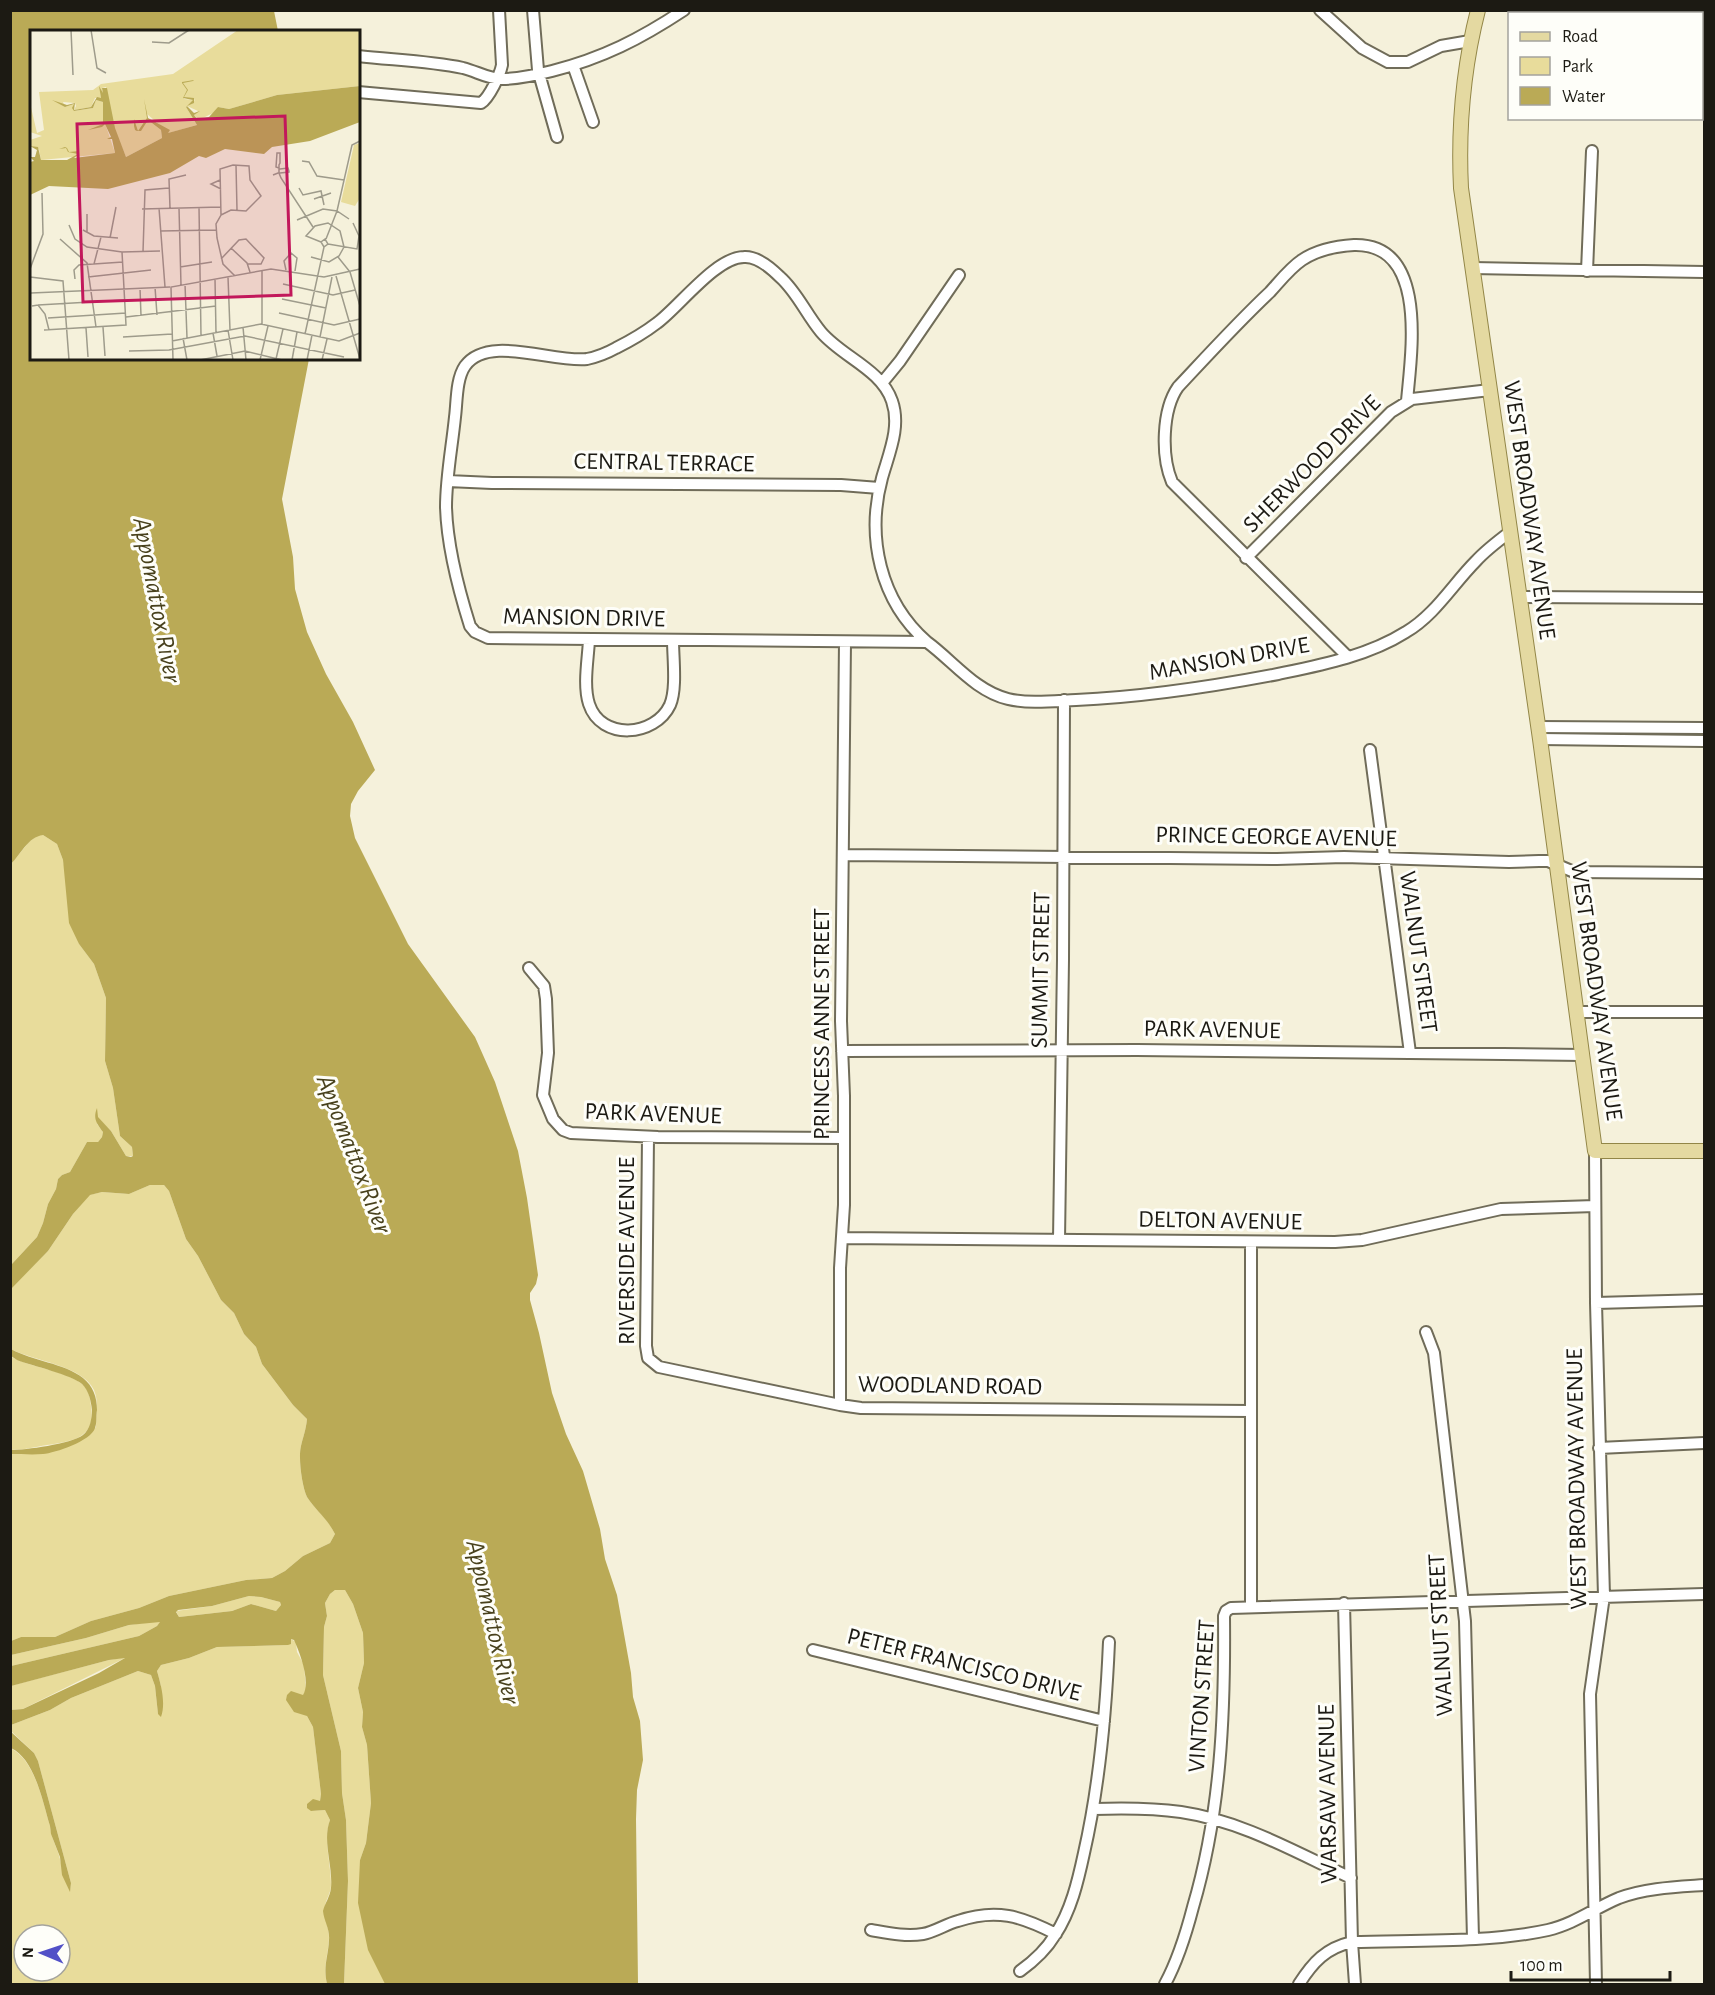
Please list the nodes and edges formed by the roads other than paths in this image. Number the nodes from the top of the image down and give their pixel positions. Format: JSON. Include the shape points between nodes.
{"nodes":[{"id":1,"x":499,"y":10,"type":"edge"},
{"id":2,"x":533,"y":10,"type":"edge"},
{"id":3,"x":684,"y":10,"type":"edge"},
{"id":4,"x":1320,"y":10,"type":"edge"},
{"id":5,"x":1478,"y":10,"type":"edge"},
{"id":6,"x":1470,"y":41,"type":"junction"},
{"id":7,"x":360,"y":56,"type":"edge"},
{"id":8,"x":573,"y":65,"type":"junction"},
{"id":9,"x":539,"y":74,"type":"junction"},
{"id":10,"x":496,"y":79,"type":"junction"},
{"id":11,"x":360,"y":92,"type":"edge"},
{"id":12,"x":593,"y":122,"type":"dead end"},
{"id":13,"x":557,"y":137,"type":"dead end"},
{"id":14,"x":1592,"y":151,"type":"dead end"},
{"id":15,"x":1472,"y":268,"type":"junction"},
{"id":16,"x":1587,"y":271,"type":"junction"},
{"id":17,"x":1704,"y":272,"type":"edge"},
{"id":18,"x":959,"y":275,"type":"dead end"},
{"id":19,"x":882,"y":383,"type":"junction"},
{"id":20,"x":1490,"y":390,"type":"junction"},
{"id":21,"x":1407,"y":401,"type":"junction"},
{"id":22,"x":448,"y":481,"type":"junction"},
{"id":23,"x":879,"y":488,"type":"junction"},
{"id":24,"x":1510,"y":532,"type":"junction"},
{"id":25,"x":1246,"y":558,"type":"junction"},
{"id":26,"x":1520,"y":597,"type":"junction"},
{"id":27,"x":1704,"y":598,"type":"edge"},
{"id":28,"x":589,"y":639,"type":"junction"},
{"id":29,"x":673,"y":640,"type":"junction"},
{"id":30,"x":845,"y":642,"type":"junction"},
{"id":31,"x":927,"y":642,"type":"junction"},
{"id":32,"x":1348,"y":657,"type":"junction"},
{"id":33,"x":1064,"y":700,"type":"junction"},
{"id":34,"x":1704,"y":729,"type":"edge"},
{"id":35,"x":1539,"y":733,"type":"junction"},
{"id":36,"x":1704,"y":741,"type":"edge"},
{"id":37,"x":1370,"y":750,"type":"dead end"},
{"id":38,"x":844,"y":855,"type":"junction"},
{"id":39,"x":1064,"y":856,"type":"junction"},
{"id":40,"x":1384,"y":859,"type":"junction"},
{"id":41,"x":1556,"y":864,"type":"junction"},
{"id":42,"x":1704,"y":873,"type":"edge"},
{"id":43,"x":530,"y":968,"type":"dead end"},
{"id":44,"x":1576,"y":1012,"type":"junction"},
{"id":45,"x":1704,"y":1012,"type":"edge"},
{"id":46,"x":842,"y":1050,"type":"junction"},
{"id":47,"x":1061,"y":1050,"type":"junction"},
{"id":48,"x":1410,"y":1053,"type":"junction"},
{"id":49,"x":1582,"y":1055,"type":"junction"},
{"id":50,"x":648,"y":1137,"type":"junction"},
{"id":51,"x":844,"y":1138,"type":"junction"},
{"id":52,"x":1594,"y":1151,"type":"junction"},
{"id":53,"x":1704,"y":1151,"type":"edge"},
{"id":54,"x":1594,"y":1206,"type":"junction"},
{"id":55,"x":842,"y":1238,"type":"junction"},
{"id":56,"x":1059,"y":1240,"type":"junction"},
{"id":57,"x":1251,"y":1242,"type":"junction"},
{"id":58,"x":1704,"y":1300,"type":"edge"},
{"id":59,"x":1596,"y":1304,"type":"junction"},
{"id":60,"x":1426,"y":1332,"type":"dead end"},
{"id":61,"x":653,"y":1364,"type":"joint"},
{"id":62,"x":840,"y":1405,"type":"junction"},
{"id":63,"x":1251,"y":1411,"type":"junction"},
{"id":64,"x":1704,"y":1443,"type":"edge"},
{"id":65,"x":1599,"y":1448,"type":"junction"},
{"id":66,"x":1704,"y":1594,"type":"edge"},
{"id":67,"x":1604,"y":1596,"type":"junction"},
{"id":68,"x":1464,"y":1600,"type":"junction"},
{"id":69,"x":1344,"y":1603,"type":"junction"},
{"id":70,"x":1251,"y":1607,"type":"junction"},
{"id":71,"x":1109,"y":1642,"type":"dead end"},
{"id":72,"x":813,"y":1650,"type":"dead end"},
{"id":73,"x":1104,"y":1721,"type":"junction"},
{"id":74,"x":1094,"y":1809,"type":"junction"},
{"id":75,"x":1214,"y":1819,"type":"junction"},
{"id":76,"x":1351,"y":1878,"type":"junction"},
{"id":77,"x":1704,"y":1885,"type":"edge"},
{"id":78,"x":1594,"y":1910,"type":"junction"},
{"id":79,"x":871,"y":1930,"type":"dead end"},
{"id":80,"x":1056,"y":1934,"type":"junction"},
{"id":81,"x":1473,"y":1938,"type":"junction"},
{"id":82,"x":1352,"y":1942,"type":"junction"},
{"id":83,"x":1020,"y":1971,"type":"dead end"},
{"id":84,"x":1166,"y":1984,"type":"edge"},
{"id":85,"x":1299,"y":1984,"type":"edge"},
{"id":86,"x":1355,"y":1984,"type":"edge"},
{"id":87,"x":1596,"y":1984,"type":"edge"}],
"edges":[{"from":1,"to":10,"type":"street","via":[[502,65]]},
{"from":2,"to":9,"type":"street"},
{"from":3,"to":8,"type":"street","via":[[634,42]]},
{"from":4,"to":6,"type":"street","via":[[1362,48],[1388,62],[1408,62],[1442,46]]},
{"from":5,"to":6,"type":"main road","name":"WEST BROADWAY AVENUE"},
{"from":6,"to":15,"type":"main road","name":"WEST BROADWAY AVENUE","via":[[1459,158]]},
{"from":7,"to":10,"type":"street","via":[[454,67]]},
{"from":8,"to":9,"type":"street"},
{"from":8,"to":12,"type":"street"},
{"from":9,"to":10,"type":"street"},
{"from":9,"to":13,"type":"street"},
{"from":10,"to":11,"type":"street","via":[[481,103]]},
{"from":14,"to":16,"type":"street"},
{"from":15,"to":16,"type":"street"},
{"from":15,"to":20,"type":"main road","name":"WEST BROADWAY AVENUE"},
{"from":16,"to":17,"type":"street"},
{"from":18,"to":19,"type":"street"},
{"from":19,"to":22,"type":"street","name":"MANSION DRIVE","via":[[822,333],[782,278],[758,260],[733,259],[705,278],[657,323],[600,356],[574,359],[490,351],[474,356],[463,370],[459,384]]},
{"from":19,"to":23,"type":"street","name":"MANSION DRIVE","via":[[896,416]]},
{"from":20,"to":21,"type":"street","name":"SHERWOOD DRIVE"},
{"from":20,"to":24,"type":"main road","name":"WEST BROADWAY AVENUE"},
{"from":21,"to":25,"type":"street","name":"SHERWOOD DRIVE","via":[[1391,412]]},
{"from":21,"to":25,"type":"street","name":"SHERWOOD DRIVE","via":[[1412,319],[1400,271],[1384,254],[1359,245],[1330,248],[1301,261],[1178,387],[1166,413],[1167,467],[1172,482]]},
{"from":22,"to":23,"type":"street","name":"CENTRAL TERRACE"},
{"from":22,"to":28,"type":"street","name":"MANSION DRIVE","via":[[447,511],[457,578],[475,632],[488,638]]},
{"from":23,"to":31,"type":"street","name":"MANSION DRIVE","via":[[876,530],[880,569],[906,621]]},
{"from":24,"to":26,"type":"main road","name":"WEST BROADWAY AVENUE"},
{"from":24,"to":32,"type":"street","name":"MANSION DRIVE","via":[[1476,561],[1425,618],[1392,641]]},
{"from":25,"to":32,"type":"street","name":"SHERWOOD DRIVE"},
{"from":26,"to":27,"type":"street"},
{"from":26,"to":35,"type":"main road","name":"WEST BROADWAY AVENUE"},
{"from":28,"to":29,"type":"street","name":"MANSION DRIVE"},
{"from":28,"to":29,"type":"street","via":[[589,704],[598,720],[625,731],[653,723],[669,706],[673,696]]},
{"from":29,"to":30,"type":"street","name":"MANSION DRIVE"},
{"from":30,"to":31,"type":"street","name":"MANSION DRIVE"},
{"from":30,"to":38,"type":"street","name":"PRINCESS ANNE STREET"},
{"from":31,"to":33,"type":"street","name":"MANSION DRIVE","via":[[993,694],[1023,701]]},
{"from":32,"to":33,"type":"street","name":"MANSION DRIVE","via":[[1212,687]]},
{"from":33,"to":39,"type":"street","name":"SUMMIT STREET"},
{"from":34,"to":35,"type":"street"},
{"from":35,"to":36,"type":"street"},
{"from":35,"to":41,"type":"main road","name":"WEST BROADWAY AVENUE"},
{"from":37,"to":40,"type":"street","name":"WALNUT STREET"},
{"from":38,"to":39,"type":"street","name":"PRINCE GEORGE AVENUE"},
{"from":38,"to":46,"type":"street","name":"PRINCESS ANNE STREET"},
{"from":39,"to":40,"type":"street","name":"PRINCE GEORGE AVENUE"},
{"from":39,"to":47,"type":"street","name":"SUMMIT STREET"},
{"from":40,"to":41,"type":"street","name":"PRINCE GEORGE AVENUE"},
{"from":40,"to":48,"type":"street","name":"WALNUT STREET"},
{"from":41,"to":42,"type":"street","name":"PRINCE GEORGE AVENUE","via":[[1574,872]]},
{"from":41,"to":44,"type":"main road","name":"WEST BROADWAY AVENUE"},
{"from":43,"to":50,"type":"street","name":"PARK AVENUE","via":[[544,986],[546,999],[548,1053],[543,1095],[552,1119],[571,1133]]},
{"from":44,"to":45,"type":"street"},
{"from":44,"to":49,"type":"main road","name":"WEST BROADWAY AVENUE"},
{"from":46,"to":47,"type":"street","name":"PARK AVENUE"},
{"from":46,"to":51,"type":"street","name":"PRINCESS ANNE STREET"},
{"from":47,"to":48,"type":"street","name":"PARK AVENUE"},
{"from":47,"to":56,"type":"street","name":"SUMMIT STREET"},
{"from":48,"to":49,"type":"street","name":"PARK AVENUE"},
{"from":49,"to":52,"type":"main road","name":"WEST BROADWAY AVENUE"},
{"from":50,"to":51,"type":"street","name":"PARK AVENUE"},
{"from":50,"to":61,"type":"street","name":"RIVERSIDE AVENUE","via":[[646,1346]]},
{"from":51,"to":55,"type":"street","name":"PRINCESS ANNE STREET"},
{"from":52,"to":53,"type":"main road"},
{"from":52,"to":54,"type":"street","name":"WEST BROADWAY AVENUE"},
{"from":54,"to":57,"type":"street","name":"DELTON AVENUE","via":[[1501,1209],[1362,1240]]},
{"from":54,"to":59,"type":"street","name":"WEST BROADWAY AVENUE"},
{"from":55,"to":56,"type":"street","name":"DELTON AVENUE"},
{"from":55,"to":62,"type":"street","name":"PRINCESS ANNE STREET"},
{"from":56,"to":57,"type":"street","name":"DELTON AVENUE"},
{"from":57,"to":63,"type":"street","name":"VINTON STREET"},
{"from":58,"to":59,"type":"street"},
{"from":59,"to":65,"type":"street","name":"WEST BROADWAY AVENUE"},
{"from":60,"to":68,"type":"street","name":"WALNUT STREET","via":[[1434,1353]]},
{"from":61,"to":62,"type":"street","name":"WOODLAND ROAD"},
{"from":62,"to":63,"type":"street","name":"WOODLAND ROAD"},
{"from":63,"to":70,"type":"street","name":"VINTON STREET"},
{"from":64,"to":65,"type":"street"},
{"from":65,"to":67,"type":"street","name":"WEST BROADWAY AVENUE"},
{"from":66,"to":67,"type":"street"},
{"from":67,"to":68,"type":"street"},
{"from":67,"to":78,"type":"street","name":"WEST BROADWAY AVENUE","via":[[1590,1694]]},
{"from":68,"to":69,"type":"street"},
{"from":68,"to":81,"type":"street","name":"WALNUT STREET"},
{"from":69,"to":70,"type":"street"},
{"from":69,"to":76,"type":"street","name":"WARSAW AVENUE"},
{"from":70,"to":75,"type":"street","name":"VINTON STREET","via":[[1232,1608],[1224,1616],[1223,1736]]},
{"from":71,"to":73,"type":"street"},
{"from":72,"to":73,"type":"street","name":"PETER FRANCISCO DRIVE"},
{"from":73,"to":74,"type":"street"},
{"from":74,"to":75,"type":"street","via":[[1161,1810]]},
{"from":74,"to":80,"type":"street","via":[[1074,1893]]},
{"from":75,"to":76,"type":"street","via":[[1286,1845]]},
{"from":75,"to":84,"type":"street","name":"VINTON STREET","via":[[1186,1934]]},
{"from":76,"to":82,"type":"street","name":"WARSAW AVENUE"},
{"from":77,"to":78,"type":"street","via":[[1635,1894]]},
{"from":78,"to":81,"type":"street","via":[[1551,1929]]},
{"from":78,"to":87,"type":"street","name":"WEST BROADWAY AVENUE"},
{"from":79,"to":80,"type":"street","via":[[924,1934],[964,1918],[996,1913],[1027,1919]]},
{"from":80,"to":83,"type":"street","via":[[1040,1955]]},
{"from":81,"to":82,"type":"street"},
{"from":82,"to":85,"type":"street","via":[[1322,1954]]},
{"from":82,"to":86,"type":"street","name":"WARSAW AVENUE"}]}
